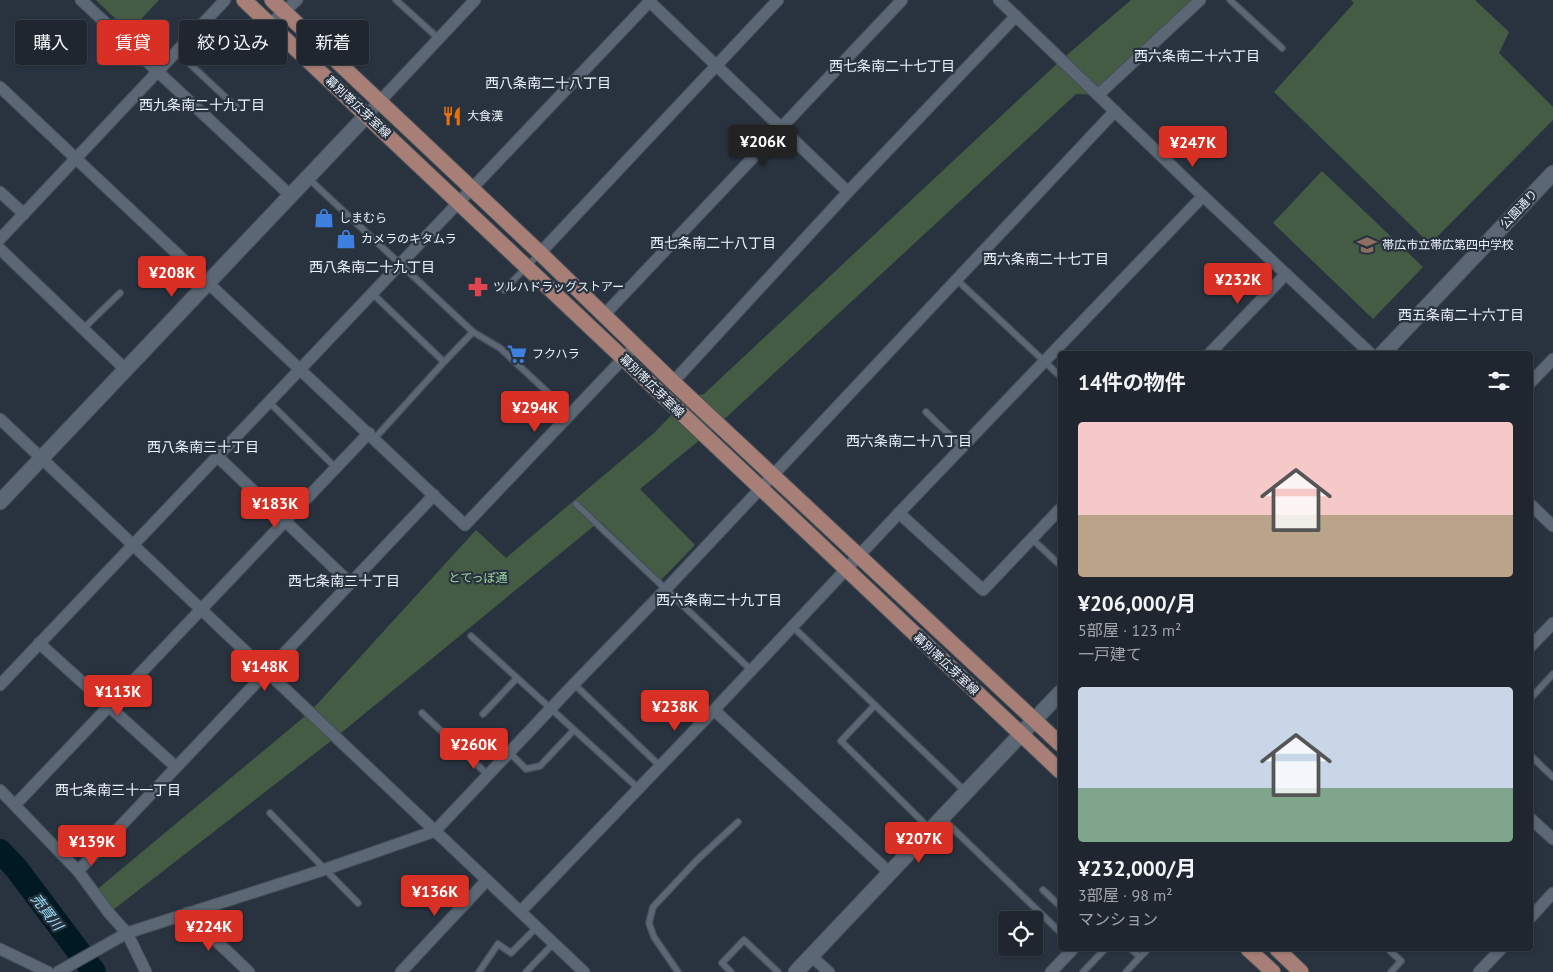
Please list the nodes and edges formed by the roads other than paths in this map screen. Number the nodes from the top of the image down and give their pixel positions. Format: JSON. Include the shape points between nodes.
{"nodes":[{"id":1,"x":81,"y":0,"type":"edge"},
{"id":2,"x":225,"y":0,"type":"edge"},
{"id":3,"x":244,"y":0,"type":"edge"},
{"id":4,"x":272,"y":0,"type":"edge"},
{"id":5,"x":297,"y":0,"type":"edge"},
{"id":6,"x":396,"y":0,"type":"edge"},
{"id":7,"x":475,"y":0,"type":"edge"},
{"id":8,"x":778,"y":0,"type":"edge"},
{"id":9,"x":902,"y":0,"type":"edge"},
{"id":10,"x":999,"y":0,"type":"edge"},
{"id":11,"x":1200,"y":0,"type":"edge"},
{"id":12,"x":1230,"y":0,"type":"edge"},
{"id":13,"x":649,"y":1,"type":"edge"},
{"id":14,"x":284,"y":12,"type":"junction"},
{"id":15,"x":1016,"y":16,"type":"junction"},
{"id":16,"x":266,"y":20,"type":"edge"},
{"id":17,"x":275,"y":20,"type":"edge"},
{"id":18,"x":438,"y":38,"type":"junction"},
{"id":19,"x":287,"y":40,"type":"edge"},
{"id":20,"x":1282,"y":48,"type":"dead end"},
{"id":21,"x":176,"y":51,"type":"junction"},
{"id":22,"x":715,"y":66,"type":"junction"},
{"id":23,"x":158,"y":70,"type":"junction"},
{"id":24,"x":0,"y":87,"type":"edge"},
{"id":25,"x":1098,"y":95,"type":"junction"},
{"id":26,"x":380,"y":101,"type":"junction"},
{"id":27,"x":236,"y":107,"type":"dead end"},
{"id":28,"x":1115,"y":111,"type":"junction"},
{"id":29,"x":366,"y":116,"type":"junction"},
{"id":30,"x":781,"y":128,"type":"junction"},
{"id":31,"x":76,"y":159,"type":"junction"},
{"id":32,"x":1552,"y":174,"type":"edge"},
{"id":33,"x":307,"y":177,"type":"junction"},
{"id":34,"x":472,"y":189,"type":"junction"},
{"id":35,"x":0,"y":192,"type":"edge"},
{"id":36,"x":848,"y":192,"type":"junction"},
{"id":37,"x":290,"y":195,"type":"junction"},
{"id":38,"x":1203,"y":196,"type":"junction"},
{"id":39,"x":459,"y":203,"type":"junction"},
{"id":40,"x":24,"y":214,"type":"junction"},
{"id":41,"x":0,"y":239,"type":"edge"},
{"id":42,"x":0,"y":249,"type":"edge"},
{"id":43,"x":540,"y":253,"type":"junction"},
{"id":44,"x":401,"y":264,"type":"junction"},
{"id":45,"x":526,"y":267,"type":"junction"},
{"id":46,"x":1286,"y":274,"type":"junction"},
{"id":47,"x":956,"y":279,"type":"junction"},
{"id":48,"x":207,"y":282,"type":"junction"},
{"id":49,"x":504,"y":290,"type":"dead end"},
{"id":50,"x":120,"y":293,"type":"dead end"},
{"id":51,"x":373,"y":294,"type":"junction"},
{"id":52,"x":604,"y":315,"type":"junction"},
{"id":53,"x":83,"y":329,"type":"junction"},
{"id":54,"x":473,"y":332,"type":"junction"},
{"id":55,"x":636,"y":346,"type":"junction"},
{"id":56,"x":1212,"y":351,"type":"edge"},
{"id":57,"x":1369,"y":351,"type":"edge"},
{"id":58,"x":1385,"y":351,"type":"edge"},
{"id":59,"x":623,"y":359,"type":"junction"},
{"id":60,"x":1044,"y":361,"type":"junction"},
{"id":61,"x":1553,"y":361,"type":"edge"},
{"id":62,"x":444,"y":362,"type":"junction"},
{"id":63,"x":125,"y":369,"type":"junction"},
{"id":64,"x":302,"y":369,"type":"junction"},
{"id":65,"x":1058,"y":374,"type":"edge"},
{"id":66,"x":1533,"y":381,"type":"edge"},
{"id":67,"x":673,"y":382,"type":"junction"},
{"id":68,"x":270,"y":403,"type":"junction"},
{"id":69,"x":926,"y":412,"type":"dead end"},
{"id":70,"x":571,"y":414,"type":"junction"},
{"id":71,"x":0,"y":419,"type":"edge"},
{"id":72,"x":372,"y":436,"type":"junction"},
{"id":73,"x":962,"y":447,"type":"junction"},
{"id":74,"x":218,"y":457,"type":"junction"},
{"id":75,"x":42,"y":459,"type":"junction"},
{"id":76,"x":336,"y":468,"type":"junction"},
{"id":77,"x":772,"y":474,"type":"junction"},
{"id":78,"x":759,"y":488,"type":"junction"},
{"id":79,"x":434,"y":496,"type":"junction"},
{"id":80,"x":0,"y":502,"type":"edge"},
{"id":81,"x":576,"y":504,"type":"dead end"},
{"id":82,"x":1533,"y":507,"type":"edge"},
{"id":83,"x":1058,"y":511,"type":"edge"},
{"id":84,"x":899,"y":513,"type":"junction"},
{"id":85,"x":286,"y":521,"type":"junction"},
{"id":86,"x":1553,"y":526,"type":"edge"},
{"id":87,"x":1032,"y":539,"type":"junction"},
{"id":88,"x":134,"y":545,"type":"junction"},
{"id":89,"x":860,"y":555,"type":"junction"},
{"id":90,"x":1058,"y":564,"type":"edge"},
{"id":91,"x":846,"y":570,"type":"junction"},
{"id":92,"x":350,"y":583,"type":"junction"},
{"id":93,"x":666,"y":589,"type":"junction"},
{"id":94,"x":202,"y":610,"type":"junction"},
{"id":95,"x":1553,"y":623,"type":"edge"},
{"id":96,"x":792,"y":626,"type":"junction"},
{"id":97,"x":471,"y":636,"type":"dead end"},
{"id":98,"x":39,"y":643,"type":"junction"},
{"id":99,"x":1533,"y":644,"type":"edge"},
{"id":100,"x":751,"y":670,"type":"junction"},
{"id":101,"x":267,"y":671,"type":"junction"},
{"id":102,"x":1553,"y":674,"type":"edge"},
{"id":103,"x":517,"y":678,"type":"junction"},
{"id":104,"x":574,"y":684,"type":"junction"},
{"id":105,"x":0,"y":686,"type":"edge"},
{"id":106,"x":1058,"y":695,"type":"edge"},
{"id":107,"x":1533,"y":696,"type":"edge"},
{"id":108,"x":875,"y":705,"type":"junction"},
{"id":109,"x":110,"y":707,"type":"junction"},
{"id":110,"x":551,"y":708,"type":"junction"},
{"id":111,"x":714,"y":710,"type":"junction"},
{"id":112,"x":422,"y":712,"type":"dead end"},
{"id":113,"x":483,"y":714,"type":"dead end"},
{"id":114,"x":1034,"y":720,"type":"junction"},
{"id":115,"x":574,"y":730,"type":"junction"},
{"id":116,"x":1021,"y":734,"type":"junction"},
{"id":117,"x":1058,"y":742,"type":"edge"},
{"id":118,"x":509,"y":752,"type":"junction"},
{"id":119,"x":1533,"y":758,"type":"edge"},
{"id":120,"x":660,"y":766,"type":"junction"},
{"id":121,"x":176,"y":767,"type":"junction"},
{"id":122,"x":1058,"y":769,"type":"edge"},
{"id":123,"x":488,"y":775,"type":"junction"},
{"id":124,"x":1553,"y":777,"type":"edge"},
{"id":125,"x":638,"y":788,"type":"junction"},
{"id":126,"x":0,"y":790,"type":"edge"},
{"id":127,"x":966,"y":792,"type":"junction"},
{"id":128,"x":15,"y":805,"type":"junction"},
{"id":129,"x":270,"y":813,"type":"dead end"},
{"id":130,"x":942,"y":818,"type":"junction"},
{"id":131,"x":738,"y":822,"type":"dead end"},
{"id":132,"x":1533,"y":824,"type":"edge"},
{"id":133,"x":931,"y":830,"type":"junction"},
{"id":134,"x":435,"y":831,"type":"junction"},
{"id":135,"x":1553,"y":839,"type":"edge"},
{"id":136,"x":326,"y":869,"type":"junction"},
{"id":137,"x":78,"y":871,"type":"junction"},
{"id":138,"x":890,"y":873,"type":"junction"},
{"id":139,"x":488,"y":880,"type":"junction"},
{"id":140,"x":1043,"y":890,"type":"dead end"},
{"id":141,"x":1553,"y":893,"type":"edge"},
{"id":142,"x":358,"y":903,"type":"dead end"},
{"id":143,"x":1058,"y":904,"type":"edge"},
{"id":144,"x":521,"y":911,"type":"junction"},
{"id":145,"x":187,"y":914,"type":"junction"},
{"id":146,"x":1533,"y":915,"type":"edge"},
{"id":147,"x":537,"y":927,"type":"junction"},
{"id":148,"x":1058,"y":930,"type":"edge"},
{"id":149,"x":123,"y":935,"type":"junction"},
{"id":150,"x":554,"y":943,"type":"junction"},
{"id":151,"x":0,"y":949,"type":"edge"},
{"id":152,"x":1071,"y":951,"type":"edge"},
{"id":153,"x":1103,"y":951,"type":"edge"},
{"id":154,"x":1133,"y":951,"type":"edge"},
{"id":155,"x":1146,"y":951,"type":"edge"},
{"id":156,"x":1250,"y":951,"type":"edge"},
{"id":157,"x":1279,"y":951,"type":"edge"},
{"id":158,"x":1390,"y":951,"type":"edge"},
{"id":159,"x":1499,"y":951,"type":"edge"},
{"id":160,"x":811,"y":956,"type":"junction"},
{"id":161,"x":1140,"y":957,"type":"junction"},
{"id":162,"x":55,"y":972,"type":"edge"},
{"id":163,"x":146,"y":972,"type":"edge"},
{"id":164,"x":249,"y":972,"type":"edge"},
{"id":165,"x":401,"y":972,"type":"edge"},
{"id":166,"x":479,"y":972,"type":"edge"},
{"id":167,"x":526,"y":972,"type":"edge"},
{"id":168,"x":584,"y":972,"type":"edge"},
{"id":169,"x":678,"y":972,"type":"edge"},
{"id":170,"x":732,"y":972,"type":"edge"},
{"id":171,"x":778,"y":972,"type":"edge"},
{"id":172,"x":796,"y":972,"type":"edge"},
{"id":173,"x":829,"y":972,"type":"edge"},
{"id":174,"x":1051,"y":972,"type":"edge"},
{"id":175,"x":1082,"y":972,"type":"edge"},
{"id":176,"x":1126,"y":972,"type":"edge"},
{"id":177,"x":1272,"y":972,"type":"edge"},
{"id":178,"x":1301,"y":972,"type":"edge"},
{"id":179,"x":1391,"y":972,"type":"edge"},
{"id":180,"x":1479,"y":972,"type":"edge"}],
"edges":[{"from":1,"to":23,"type":"street"},
{"from":2,"to":21,"type":"street"},
{"from":3,"to":16,"type":"main road","name":"幕別帯広芽室線"},
{"from":4,"to":14,"type":"main road","name":"幕別帯広芽室線"},
{"from":5,"to":14,"type":"street"},
{"from":6,"to":18,"type":"lane"},
{"from":7,"to":18,"type":"street"},
{"from":8,"to":22,"type":"street"},
{"from":9,"to":30,"type":"street"},
{"from":10,"to":15,"type":"street"},
{"from":11,"to":25,"type":"street"},
{"from":12,"to":20,"type":"lane"},
{"from":13,"to":22,"type":"street"},
{"from":13,"to":34,"type":"street"},
{"from":14,"to":17,"type":"street"},
{"from":14,"to":26,"type":"main road","name":"幕別帯広芽室線"},
{"from":15,"to":25,"type":"street"},
{"from":15,"to":36,"type":"street"},
{"from":18,"to":26,"type":"street"},
{"from":19,"to":29,"type":"main road","name":"幕別帯広芽室線"},
{"from":21,"to":23,"type":"street"},
{"from":21,"to":27,"type":"lane"},
{"from":22,"to":30,"type":"street"},
{"from":22,"to":43,"type":"street"},
{"from":23,"to":31,"type":"street"},
{"from":23,"to":37,"type":"street"},
{"from":24,"to":31,"type":"street"},
{"from":25,"to":28,"type":"street"},
{"from":26,"to":29,"type":"street"},
{"from":26,"to":34,"type":"main road","name":"幕別帯広芽室線"},
{"from":28,"to":38,"type":"street"},
{"from":28,"to":47,"type":"street"},
{"from":29,"to":33,"type":"street"},
{"from":29,"to":39,"type":"main road","name":"幕別帯広芽室線"},
{"from":30,"to":36,"type":"street"},
{"from":30,"to":52,"type":"street"},
{"from":31,"to":40,"type":"street"},
{"from":31,"to":48,"type":"street"},
{"from":32,"to":58,"type":"street","name":"公園通り"},
{"from":33,"to":37,"type":"street"},
{"from":33,"to":44,"type":"lane"},
{"from":34,"to":39,"type":"street"},
{"from":34,"to":43,"type":"main road","name":"幕別帯広芽室線"},
{"from":35,"to":40,"type":"street"},
{"from":36,"to":67,"type":"street"},
{"from":37,"to":48,"type":"street"},
{"from":38,"to":46,"type":"street"},
{"from":38,"to":60,"type":"street"},
{"from":39,"to":44,"type":"street"},
{"from":39,"to":45,"type":"main road","name":"幕別帯広芽室線"},
{"from":40,"to":41,"type":"street"},
{"from":42,"to":53,"type":"street"},
{"from":43,"to":45,"type":"lane"},
{"from":43,"to":52,"type":"main road","name":"幕別帯広芽室線"},
{"from":44,"to":51,"type":"street"},
{"from":44,"to":54,"type":"lane"},
{"from":45,"to":49,"type":"lane"},
{"from":45,"to":59,"type":"main road","name":"幕別帯広芽室線"},
{"from":46,"to":56,"type":"street"},
{"from":46,"to":57,"type":"street"},
{"from":47,"to":60,"type":"lane"},
{"from":47,"to":77,"type":"street"},
{"from":48,"to":63,"type":"street"},
{"from":48,"to":64,"type":"street"},
{"from":50,"to":53,"type":"lane"},
{"from":51,"to":62,"type":"lane"},
{"from":51,"to":64,"type":"street"},
{"from":52,"to":55,"type":"main road","name":"幕別帯広芽室線"},
{"from":53,"to":63,"type":"street"},
{"from":54,"to":62,"type":"lane"},
{"from":54,"to":70,"type":"lane","via":[[500,348]]},
{"from":55,"to":59,"type":"street"},
{"from":55,"to":67,"type":"main road","name":"幕別帯広芽室線"},
{"from":59,"to":70,"type":"street"},
{"from":59,"to":78,"type":"main road","name":"幕別帯広芽室線"},
{"from":60,"to":65,"type":"lane"},
{"from":60,"to":73,"type":"street"},
{"from":61,"to":66,"type":"street"},
{"from":62,"to":72,"type":"lane"},
{"from":63,"to":75,"type":"street"},
{"from":64,"to":68,"type":"street"},
{"from":64,"to":72,"type":"street"},
{"from":67,"to":77,"type":"main road","name":"幕別帯広芽室線"},
{"from":68,"to":74,"type":"street"},
{"from":68,"to":76,"type":"lane"},
{"from":69,"to":73,"type":"lane"},
{"from":70,"to":79,"type":"street","via":[[466,525]]},
{"from":71,"to":75,"type":"street"},
{"from":72,"to":76,"type":"street"},
{"from":72,"to":79,"type":"street"},
{"from":73,"to":84,"type":"street"},
{"from":74,"to":85,"type":"street"},
{"from":74,"to":88,"type":"street"},
{"from":75,"to":80,"type":"street"},
{"from":75,"to":88,"type":"street"},
{"from":76,"to":85,"type":"street"},
{"from":77,"to":78,"type":"street"},
{"from":77,"to":89,"type":"main road","name":"幕別帯広芽室線"},
{"from":78,"to":91,"type":"main road","name":"幕別帯広芽室線"},
{"from":78,"to":93,"type":"street"},
{"from":79,"to":92,"type":"street"},
{"from":81,"to":93,"type":"lane"},
{"from":82,"to":86,"type":"street"},
{"from":83,"to":87,"type":"street"},
{"from":84,"to":87,"type":"street","via":[[983,590]]},
{"from":84,"to":89,"type":"street"},
{"from":85,"to":92,"type":"street"},
{"from":85,"to":94,"type":"street"},
{"from":87,"to":90,"type":"lane"},
{"from":88,"to":94,"type":"street"},
{"from":88,"to":98,"type":"street"},
{"from":89,"to":91,"type":"street"},
{"from":89,"to":114,"type":"main road","name":"幕別帯広芽室線"},
{"from":91,"to":96,"type":"street"},
{"from":91,"to":116,"type":"main road","name":"幕別帯広芽室線"},
{"from":92,"to":101,"type":"street"},
{"from":93,"to":100,"type":"lane"},
{"from":93,"to":104,"type":"street"},
{"from":94,"to":101,"type":"street"},
{"from":94,"to":109,"type":"street"},
{"from":95,"to":99,"type":"street"},
{"from":96,"to":100,"type":"street"},
{"from":96,"to":108,"type":"lane"},
{"from":97,"to":103,"type":"lane"},
{"from":98,"to":105,"type":"street"},
{"from":98,"to":109,"type":"street"},
{"from":100,"to":111,"type":"street"},
{"from":101,"to":121,"type":"street"},
{"from":101,"to":134,"type":"street"},
{"from":102,"to":107,"type":"lane"},
{"from":103,"to":110,"type":"lane"},
{"from":103,"to":113,"type":"lane"},
{"from":104,"to":110,"type":"street"},
{"from":104,"to":120,"type":"lane"},
{"from":106,"to":114,"type":"street"},
{"from":108,"to":127,"type":"lane"},
{"from":108,"to":133,"type":"lane","via":[[840,741]]},
{"from":109,"to":121,"type":"street"},
{"from":109,"to":128,"type":"street"},
{"from":110,"to":115,"type":"lane"},
{"from":110,"to":118,"type":"street"},
{"from":111,"to":120,"type":"street"},
{"from":111,"to":138,"type":"street"},
{"from":112,"to":123,"type":"lane"},
{"from":114,"to":116,"type":"street"},
{"from":114,"to":117,"type":"main road","name":"幕別帯広芽室線"},
{"from":115,"to":118,"type":"lane","via":[[540,766],[526,769]]},
{"from":115,"to":125,"type":"lane"},
{"from":116,"to":122,"type":"main road","name":"幕別帯広芽室線"},
{"from":116,"to":127,"type":"street"},
{"from":118,"to":123,"type":"street"},
{"from":119,"to":124,"type":"lane"},
{"from":120,"to":125,"type":"street"},
{"from":121,"to":137,"type":"street"},
{"from":123,"to":134,"type":"street"},
{"from":125,"to":144,"type":"street"},
{"from":126,"to":128,"type":"street"},
{"from":127,"to":130,"type":"street"},
{"from":128,"to":137,"type":"street"},
{"from":129,"to":136,"type":"lane"},
{"from":130,"to":133,"type":"street"},
{"from":130,"to":148,"type":"lane"},
{"from":131,"to":169,"type":"lane","via":[[653,908],[649,924],[654,937]]},
{"from":132,"to":135,"type":"street"},
{"from":133,"to":138,"type":"street"},
{"from":134,"to":136,"type":"street"},
{"from":134,"to":139,"type":"street"},
{"from":136,"to":142,"type":"lane"},
{"from":136,"to":145,"type":"street"},
{"from":137,"to":149,"type":"street"},
{"from":138,"to":160,"type":"street"},
{"from":139,"to":144,"type":"street"},
{"from":139,"to":165,"type":"street"},
{"from":140,"to":143,"type":"lane"},
{"from":141,"to":146,"type":"street"},
{"from":144,"to":147,"type":"street"},
{"from":145,"to":149,"type":"street"},
{"from":145,"to":164,"type":"street"},
{"from":147,"to":150,"type":"street"},
{"from":147,"to":166,"type":"lane","via":[[511,953],[498,944]]},
{"from":149,"to":162,"type":"street"},
{"from":149,"to":163,"type":"street"},
{"from":150,"to":167,"type":"lane"},
{"from":150,"to":168,"type":"street"},
{"from":151,"to":162,"type":"street"},
{"from":152,"to":174,"type":"street"},
{"from":153,"to":175,"type":"lane"},
{"from":154,"to":161,"type":"lane"},
{"from":155,"to":161,"type":"lane"},
{"from":156,"to":177,"type":"main road"},
{"from":157,"to":178,"type":"main road"},
{"from":158,"to":179,"type":"lane","via":[[1401,961]]},
{"from":159,"to":180,"type":"street"},
{"from":160,"to":172,"type":"street"},
{"from":160,"to":173,"type":"street"},
{"from":161,"to":176,"type":"lane"},
{"from":170,"to":171,"type":"lane","via":[[722,963],[744,940]]}]}
